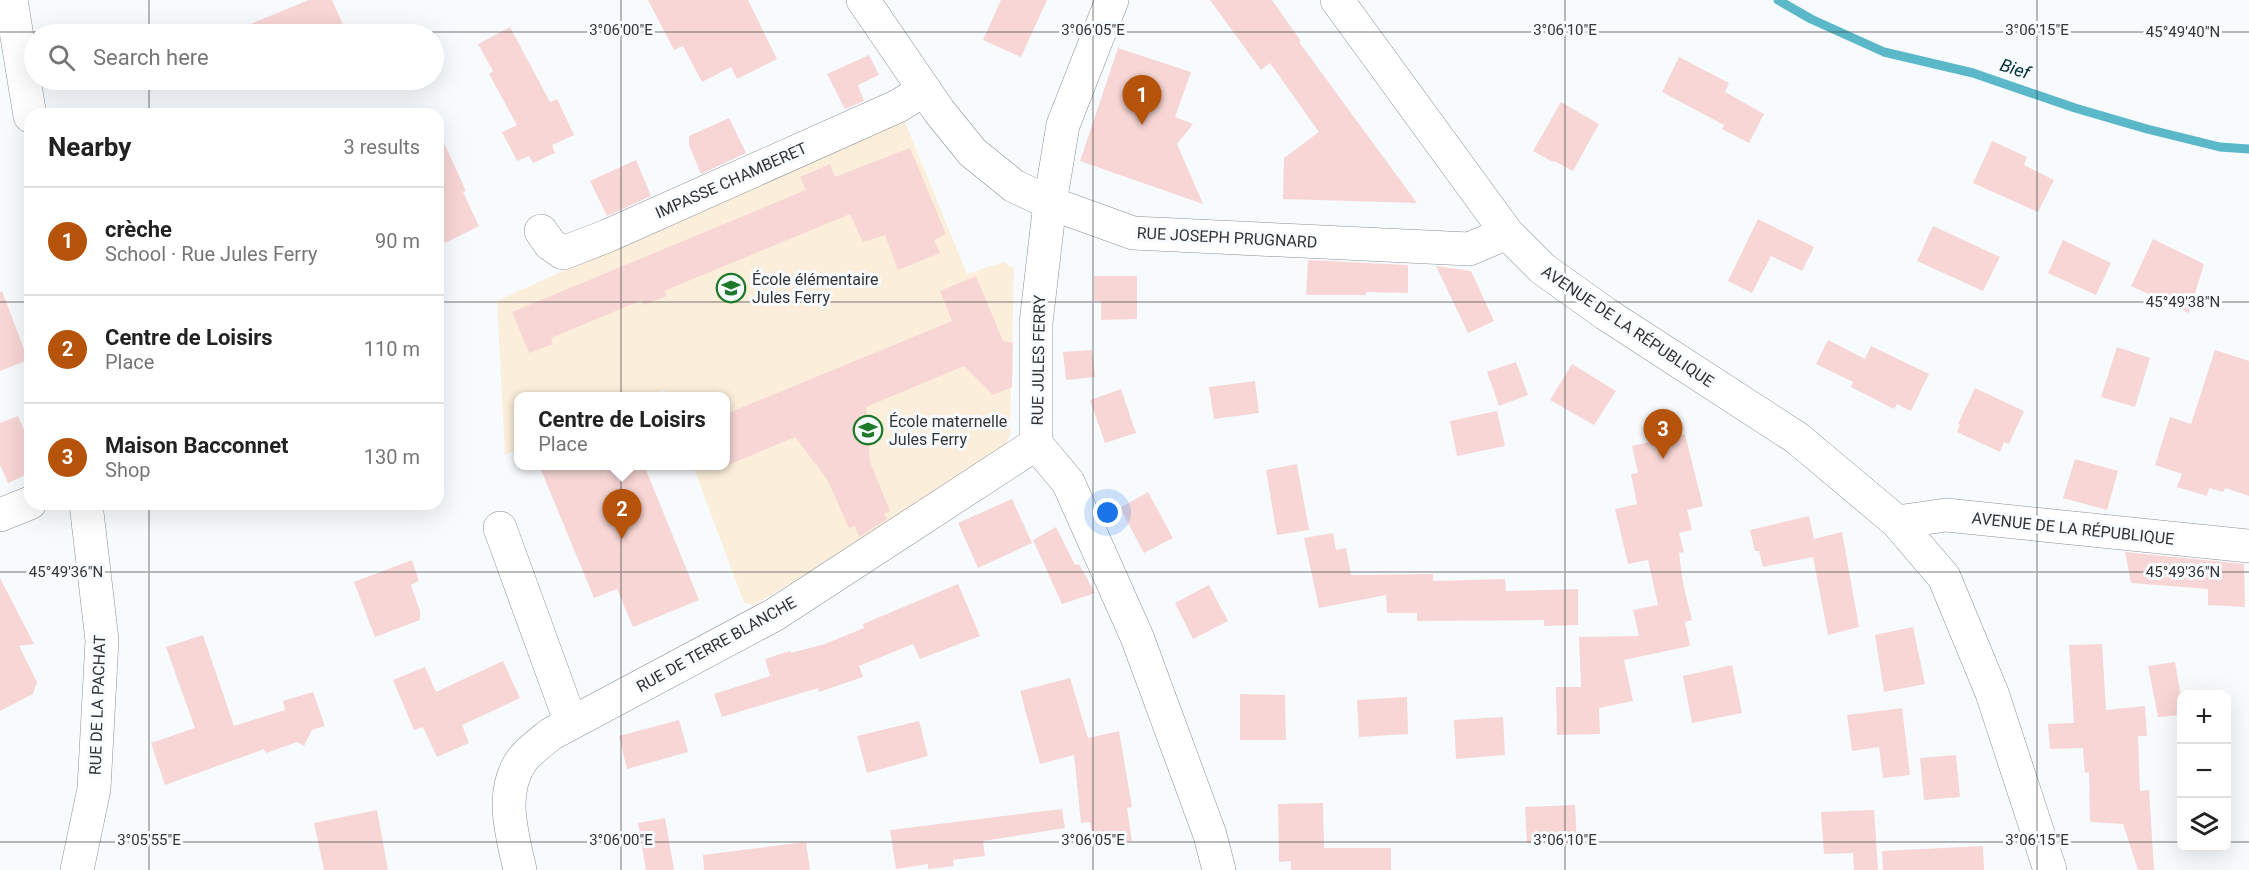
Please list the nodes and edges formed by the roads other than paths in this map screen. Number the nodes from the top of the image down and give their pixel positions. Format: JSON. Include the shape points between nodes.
{"nodes":[{"id":1,"x":11,"y":0,"type":"edge"},
{"id":2,"x":863,"y":0,"type":"edge"},
{"id":3,"x":1112,"y":0,"type":"edge"},
{"id":4,"x":1337,"y":0,"type":"edge"},
{"id":5,"x":24,"y":79,"type":"edge"},
{"id":6,"x":26,"y":90,"type":"edge"},
{"id":7,"x":924,"y":90,"type":"junction"},
{"id":8,"x":29,"y":108,"type":"edge"},
{"id":9,"x":1050,"y":203,"type":"junction"},
{"id":10,"x":541,"y":231,"type":"dead end"},
{"id":11,"x":1507,"y":233,"type":"junction"},
{"id":12,"x":1036,"y":444,"type":"junction"},
{"id":13,"x":24,"y":505,"type":"edge"},
{"id":14,"x":88,"y":510,"type":"edge"},
{"id":15,"x":0,"y":515,"type":"edge"},
{"id":16,"x":1897,"y":522,"type":"junction"},
{"id":17,"x":500,"y":528,"type":"dead end"},
{"id":18,"x":2249,"y":546,"type":"edge"},
{"id":19,"x":571,"y":723,"type":"junction"},
{"id":20,"x":1209,"y":869,"type":"edge"},
{"id":21,"x":77,"y":870,"type":"edge"},
{"id":22,"x":520,"y":870,"type":"edge"},
{"id":23,"x":2050,"y":870,"type":"edge"}],
"edges":[{"from":1,"to":5,"type":"street"},
{"from":2,"to":7,"type":"street","name":"RUE JOSEPH PRUGNARD"},
{"from":3,"to":9,"type":"street","name":"RUE JULES FERRY","via":[[1064,125]]},
{"from":4,"to":11,"type":"street","name":"AVENUE DE LA RÉPUBLIQUE"},
{"from":6,"to":8,"type":"street"},
{"from":7,"to":9,"type":"street","name":"RUE JOSEPH PRUGNARD","via":[[972,152],[1014,186]]},
{"from":7,"to":10,"type":"street","name":"IMPASSE CHAMBERET","via":[[887,111],[562,253]]},
{"from":9,"to":11,"type":"street","name":"RUE JOSEPH PRUGNARD","via":[[1133,233],[1469,249]]},
{"from":9,"to":12,"type":"street","name":"RUE JULES FERRY","via":[[1036,323]]},
{"from":11,"to":16,"type":"street","name":"AVENUE DE LA RÉPUBLIQUE","via":[[1543,269],[1605,314],[1797,438]]},
{"from":12,"to":19,"type":"street","name":"RUE DE TERRE BLANCHE","via":[[774,615]]},
{"from":12,"to":20,"type":"street","name":"RUE JULES FERRY","via":[[1068,482],[1137,637],[1210,835]]},
{"from":13,"to":15,"type":"street"},
{"from":14,"to":21,"type":"street","name":"RUE DE LA PACHAT","via":[[102,640],[94,789]]},
{"from":16,"to":18,"type":"street","name":"AVENUE DE LA RÉPUBLIQUE","via":[[1946,515]]},
{"from":16,"to":23,"type":"street","name":"AVENUE DE LA RÉPUBLIQUE","via":[[1944,577],[1992,693]]},
{"from":17,"to":19,"type":"street"},
{"from":19,"to":22,"type":"street","name":"RUE DE TERRE BLANCHE","via":[[524,757],[515,772],[509,793]]}]}
